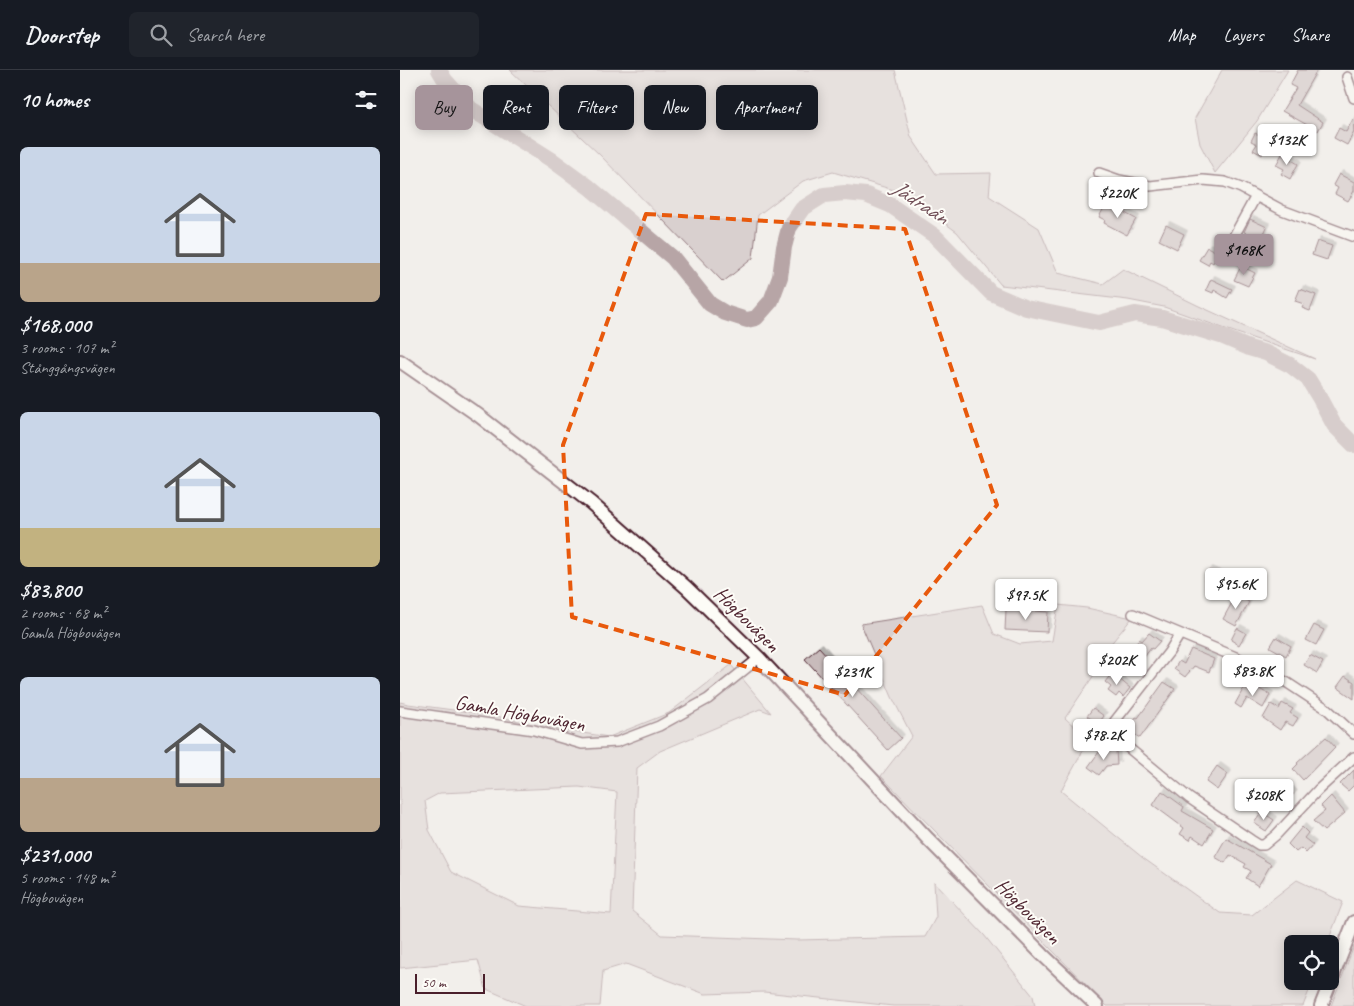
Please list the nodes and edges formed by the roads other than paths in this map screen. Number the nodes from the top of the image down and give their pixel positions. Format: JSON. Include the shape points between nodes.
{"nodes":[{"id":1,"x":1347,"y":76,"type":"dead end"},
{"id":2,"x":1354,"y":98,"type":"edge"},
{"id":3,"x":1099,"y":173,"type":"dead end"},
{"id":4,"x":1256,"y":196,"type":"junction"},
{"id":5,"x":1354,"y":237,"type":"edge"},
{"id":6,"x":1228,"y":247,"type":"dead end"},
{"id":7,"x":400,"y":361,"type":"edge"},
{"id":8,"x":1133,"y":614,"type":"dead end"},
{"id":9,"x":1180,"y":634,"type":"junction"},
{"id":10,"x":759,"y":658,"type":"junction"},
{"id":11,"x":400,"y":711,"type":"edge"},
{"id":12,"x":1354,"y":734,"type":"edge"},
{"id":13,"x":1354,"y":757,"type":"edge"},
{"id":14,"x":1354,"y":922,"type":"edge"},
{"id":15,"x":1097,"y":1006,"type":"edge"},
{"id":16,"x":1321,"y":1006,"type":"edge"}],
"edges":[{"from":1,"to":2,"type":"street"},
{"from":3,"to":4,"type":"street","via":[[1150,186],[1219,181]]},
{"from":4,"to":5,"type":"street","via":[[1282,210]]},
{"from":4,"to":6,"type":"street"},
{"from":7,"to":10,"type":"main road","name":"Högbovägen","via":[[478,415],[591,503],[687,588]]},
{"from":8,"to":9,"type":"street"},
{"from":9,"to":12,"type":"street","via":[[1286,682],[1327,709]]},
{"from":9,"to":13,"type":"street","via":[[1111,730],[1188,798],[1251,840],[1264,845]]},
{"from":10,"to":11,"type":"street","name":"Gamla Högbovägen","via":[[708,699],[659,726],[618,742],[582,744],[534,730]]},
{"from":10,"to":15,"type":"main road","name":"Högbovägen","via":[[928,839]]},
{"from":14,"to":16,"type":"main road"}]}
